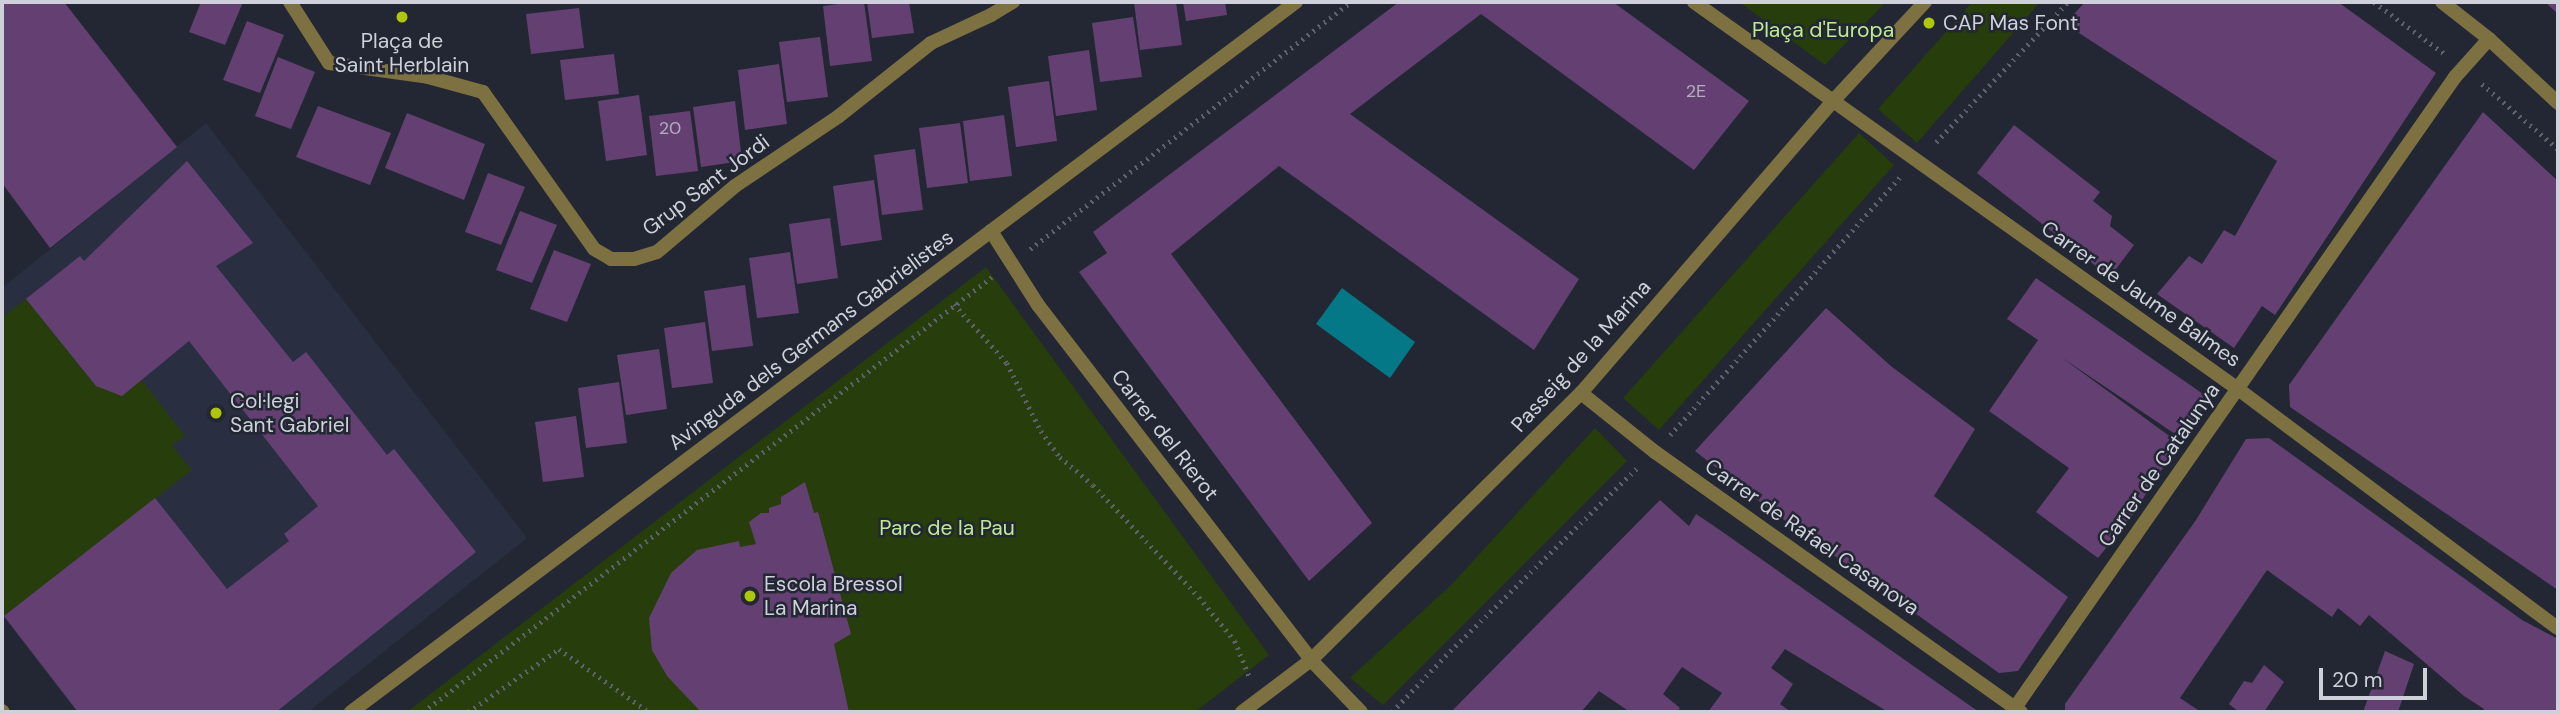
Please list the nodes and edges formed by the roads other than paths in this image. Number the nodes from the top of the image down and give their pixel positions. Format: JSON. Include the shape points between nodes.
{"nodes":[{"id":1,"x":290,"y":2,"type":"edge"},
{"id":2,"x":1013,"y":2,"type":"edge"},
{"id":3,"x":1296,"y":2,"type":"edge"},
{"id":4,"x":1694,"y":2,"type":"edge"},
{"id":5,"x":1925,"y":2,"type":"edge"},
{"id":6,"x":2442,"y":2,"type":"edge"},
{"id":7,"x":1280,"y":7,"type":"edge"},
{"id":8,"x":2489,"y":39,"type":"junction"},
{"id":9,"x":1833,"y":101,"type":"junction"},
{"id":10,"x":2558,"y":103,"type":"edge"},
{"id":11,"x":991,"y":231,"type":"junction"},
{"id":12,"x":2238,"y":389,"type":"junction"},
{"id":13,"x":1581,"y":393,"type":"junction"},
{"id":14,"x":2558,"y":628,"type":"edge"},
{"id":15,"x":1311,"y":660,"type":"junction"},
{"id":16,"x":2016,"y":711,"type":"edge"},
{"id":17,"x":351,"y":712,"type":"edge"},
{"id":18,"x":1242,"y":712,"type":"edge"},
{"id":19,"x":1361,"y":712,"type":"edge"}],
"edges":[{"from":1,"to":2,"type":"street","name":"Grup Sant Jordi","via":[[328,63],[418,75],[483,92],[594,249],[611,259],[634,259],[657,252],[735,186],[839,116],[931,43]]},
{"from":3,"to":7,"type":"street","name":"Avinguda dels Germans Gabrielistes"},
{"from":4,"to":9,"type":"street","name":"Carrer de Jaume Balmes"},
{"from":5,"to":9,"type":"street","name":"Passeig de la Marina"},
{"from":6,"to":8,"type":"street"},
{"from":7,"to":11,"type":"street","name":"Avinguda dels Germans Gabrielistes"},
{"from":8,"to":10,"type":"street"},
{"from":8,"to":12,"type":"street","name":"Carrer de Catalunya","via":[[2455,77]]},
{"from":9,"to":12,"type":"street","name":"Carrer de Jaume Balmes"},
{"from":9,"to":13,"type":"street","name":"Passeig de la Marina"},
{"from":11,"to":15,"type":"street","name":"Carrer del Rierot","via":[[1038,305]]},
{"from":11,"to":17,"type":"street","name":"Avinguda dels Germans Gabrielistes"},
{"from":12,"to":14,"type":"street","name":"Carrer de Jaume Balmes"},
{"from":12,"to":16,"type":"street","name":"Carrer de Catalunya"},
{"from":13,"to":15,"type":"street","name":"Passeig de la Marina"},
{"from":13,"to":16,"type":"street","name":"Carrer de Rafael Casanova","via":[[1655,452]]},
{"from":15,"to":18,"type":"street","name":"Passeig de la Marina"},
{"from":15,"to":19,"type":"street","name":"Carrer del Rierot"}]}
